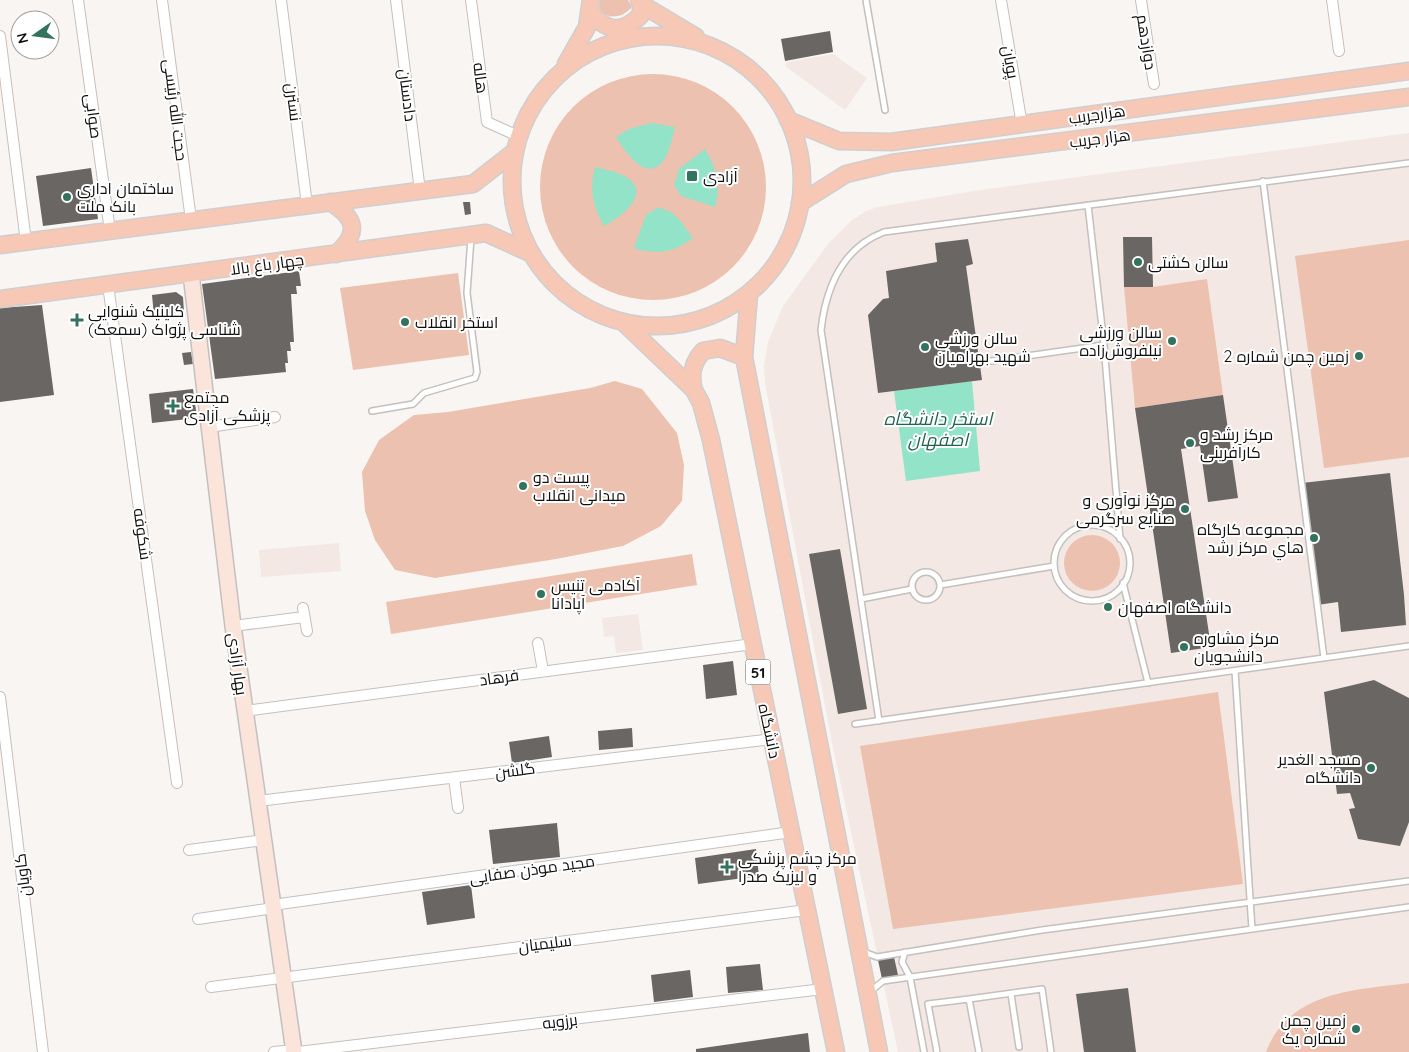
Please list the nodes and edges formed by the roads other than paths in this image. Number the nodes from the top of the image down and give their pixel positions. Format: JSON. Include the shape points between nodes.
{"nodes":[{"id":1,"x":78,"y":0,"type":"edge"},
{"id":2,"x":162,"y":0,"type":"edge"},
{"id":3,"x":281,"y":0,"type":"edge"},
{"id":4,"x":396,"y":0,"type":"edge"},
{"id":5,"x":472,"y":0,"type":"edge"},
{"id":6,"x":866,"y":0,"type":"edge"},
{"id":7,"x":1000,"y":0,"type":"edge"},
{"id":8,"x":1140,"y":0,"type":"edge"},
{"id":9,"x":1332,"y":0,"type":"edge"},
{"id":10,"x":640,"y":2,"type":"edge"},
{"id":11,"x":590,"y":6,"type":"edge"},
{"id":12,"x":0,"y":36,"type":"edge"},
{"id":13,"x":713,"y":47,"type":"junction"},
{"id":14,"x":1339,"y":51,"type":"dead end"},
{"id":15,"x":563,"y":70,"type":"junction"},
{"id":16,"x":1409,"y":71,"type":"edge"},
{"id":17,"x":1154,"y":84,"type":"dead end"},
{"id":18,"x":1409,"y":97,"type":"edge"},
{"id":19,"x":885,"y":110,"type":"dead end"},
{"id":20,"x":1117,"y":112,"type":"junction"},
{"id":21,"x":788,"y":120,"type":"junction"},
{"id":22,"x":1022,"y":125,"type":"junction"},
{"id":23,"x":1121,"y":135,"type":"junction"},
{"id":24,"x":518,"y":136,"type":"junction"},
{"id":25,"x":514,"y":152,"type":"junction"},
{"id":26,"x":1409,"y":163,"type":"edge"},
{"id":27,"x":1263,"y":181,"type":"junction"},
{"id":28,"x":420,"y":191,"type":"junction"},
{"id":29,"x":330,"y":202,"type":"junction"},
{"id":30,"x":800,"y":203,"type":"junction"},
{"id":31,"x":307,"y":205,"type":"junction"},
{"id":32,"x":1088,"y":205,"type":"junction"},
{"id":33,"x":190,"y":220,"type":"junction"},
{"id":34,"x":110,"y":231,"type":"junction"},
{"id":35,"x":471,"y":236,"type":"junction"},
{"id":36,"x":26,"y":242,"type":"junction"},
{"id":37,"x":0,"y":245,"type":"edge"},
{"id":38,"x":530,"y":253,"type":"junction"},
{"id":39,"x":336,"y":254,"type":"junction"},
{"id":40,"x":191,"y":274,"type":"junction"},
{"id":41,"x":108,"y":285,"type":"junction"},
{"id":42,"x":749,"y":294,"type":"junction"},
{"id":43,"x":0,"y":298,"type":"edge"},
{"id":44,"x":624,"y":323,"type":"junction"},
{"id":45,"x":1104,"y":344,"type":"junction"},
{"id":46,"x":744,"y":357,"type":"junction"},
{"id":47,"x":990,"y":361,"type":"dead end"},
{"id":48,"x":694,"y":390,"type":"junction"},
{"id":49,"x":372,"y":411,"type":"dead end"},
{"id":50,"x":274,"y":417,"type":"dead end"},
{"id":51,"x":209,"y":427,"type":"junction"},
{"id":52,"x":1120,"y":539,"type":"junction"},
{"id":53,"x":1054,"y":566,"type":"junction"},
{"id":54,"x":1123,"y":584,"type":"junction"},
{"id":55,"x":940,"y":585,"type":"junction"},
{"id":56,"x":912,"y":590,"type":"junction"},
{"id":57,"x":861,"y":599,"type":"junction"},
{"id":58,"x":233,"y":626,"type":"junction"},
{"id":59,"x":307,"y":631,"type":"dead end"},
{"id":60,"x":538,"y":643,"type":"dead end"},
{"id":61,"x":753,"y":644,"type":"junction"},
{"id":62,"x":1409,"y":646,"type":"edge"},
{"id":63,"x":1324,"y":658,"type":"junction"},
{"id":64,"x":1235,"y":671,"type":"junction"},
{"id":65,"x":543,"y":672,"type":"junction"},
{"id":66,"x":1148,"y":683,"type":"junction"},
{"id":67,"x":0,"y":697,"type":"edge"},
{"id":68,"x":245,"y":711,"type":"junction"},
{"id":69,"x":879,"y":721,"type":"junction"},
{"id":70,"x":855,"y":724,"type":"dead end"},
{"id":71,"x":772,"y":739,"type":"junction"},
{"id":72,"x":4,"y":760,"type":"edge"},
{"id":73,"x":454,"y":778,"type":"junction"},
{"id":74,"x":176,"y":782,"type":"dead end"},
{"id":75,"x":258,"y":801,"type":"junction"},
{"id":76,"x":458,"y":808,"type":"dead end"},
{"id":77,"x":791,"y":832,"type":"junction"},
{"id":78,"x":264,"y":840,"type":"junction"},
{"id":79,"x":189,"y":850,"type":"dead end"},
{"id":80,"x":1409,"y":881,"type":"edge"},
{"id":81,"x":1251,"y":902,"type":"junction"},
{"id":82,"x":1409,"y":906,"type":"edge"},
{"id":83,"x":274,"y":907,"type":"junction"},
{"id":84,"x":807,"y":910,"type":"junction"},
{"id":85,"x":198,"y":919,"type":"dead end"},
{"id":86,"x":1252,"y":930,"type":"junction"},
{"id":87,"x":860,"y":948,"type":"junction"},
{"id":88,"x":905,"y":952,"type":"junction"},
{"id":89,"x":284,"y":977,"type":"junction"},
{"id":90,"x":910,"y":977,"type":"junction"},
{"id":91,"x":210,"y":987,"type":"dead end"},
{"id":92,"x":823,"y":989,"type":"junction"},
{"id":93,"x":1011,"y":994,"type":"junction"},
{"id":94,"x":868,"y":996,"type":"junction"},
{"id":95,"x":969,"y":999,"type":"junction"},
{"id":96,"x":1019,"y":1047,"type":"dead end"},
{"id":97,"x":295,"y":1051,"type":"edge"},
{"id":98,"x":43,"y":1052,"type":"edge"},
{"id":99,"x":274,"y":1052,"type":"edge"},
{"id":100,"x":836,"y":1052,"type":"edge"},
{"id":101,"x":880,"y":1052,"type":"edge"},
{"id":102,"x":924,"y":1052,"type":"edge"},
{"id":103,"x":937,"y":1052,"type":"edge"},
{"id":104,"x":979,"y":1052,"type":"edge"},
{"id":105,"x":1051,"y":1052,"type":"edge"}],
"edges":[{"from":1,"to":34,"type":"street","name":"صوابی"},
{"from":2,"to":33,"type":"street","name":"حجت الله رئیسی"},
{"from":3,"to":31,"type":"street","name":"نسترن"},
{"from":4,"to":28,"type":"street","name":"دادستان"},
{"from":5,"to":24,"type":"street","name":"هاله","via":[[487,122]]},
{"from":6,"to":19,"type":"lane"},
{"from":7,"to":22,"type":"street","name":"پویان"},
{"from":8,"to":17,"type":"street","name":"دوازدهم"},
{"from":9,"to":14,"type":"street"},
{"from":10,"to":11,"type":"main road","via":[[641,15],[631,25],[616,28],[601,25]]},
{"from":10,"to":13,"type":"main road"},
{"from":11,"to":15,"type":"main road","via":[[587,27]]},
{"from":12,"to":36,"type":"street"},
{"from":13,"to":15,"type":"main road","via":[[679,38],[634,37],[584,54]]},
{"from":13,"to":21,"type":"main road","via":[[757,76],[775,96]]},
{"from":15,"to":24,"type":"main road","via":[[539,96]]},
{"from":16,"to":20,"type":"main road","name":"هزارجریب"},
{"from":18,"to":23,"type":"main road","name":"هزار جریب"},
{"from":20,"to":22,"type":"main road","name":"هزارجریب"},
{"from":20,"to":23,"type":"main road"},
{"from":21,"to":22,"type":"main road","name":"هزارجریب","via":[[839,142],[891,142]]},
{"from":21,"to":30,"type":"main road","via":[[802,174]]},
{"from":23,"to":30,"type":"main road","name":"هزار جریب","via":[[892,163],[846,174]]},
{"from":24,"to":25,"type":"main road"},
{"from":25,"to":28,"type":"main road","via":[[473,184]]},
{"from":25,"to":38,"type":"main road","via":[[513,204]]},
{"from":26,"to":27,"type":"lane"},
{"from":27,"to":32,"type":"lane"},
{"from":27,"to":63,"type":"lane"},
{"from":28,"to":29,"type":"main road"},
{"from":29,"to":31,"type":"main road"},
{"from":29,"to":39,"type":"main road","via":[[346,211],[351,221],[352,234]]},
{"from":30,"to":42,"type":"main road","via":[[794,229],[783,253]]},
{"from":31,"to":33,"type":"main road"},
{"from":32,"to":45,"type":"lane"},
{"from":32,"to":57,"type":"lane","via":[[884,232],[867,239],[852,251],[841,268],[824,307],[821,330]]},
{"from":33,"to":34,"type":"main road"},
{"from":34,"to":36,"type":"main road"},
{"from":35,"to":38,"type":"main road","name":"چهار باغ بالا","via":[[486,233]]},
{"from":35,"to":39,"type":"main road","name":"چهار باغ بالا"},
{"from":35,"to":49,"type":"lane","via":[[467,293],[475,378],[424,393],[413,404]]},
{"from":36,"to":37,"type":"main road"},
{"from":38,"to":44,"type":"main road","via":[[570,298],[595,313]]},
{"from":39,"to":40,"type":"main road","name":"چهار باغ بالا"},
{"from":40,"to":41,"type":"main road","name":"چهار باغ بالا"},
{"from":40,"to":51,"type":"street","name":"بهار آزادی"},
{"from":41,"to":43,"type":"main road","name":"چهار باغ بالا"},
{"from":41,"to":74,"type":"street","name":"شکوفه"},
{"from":42,"to":44,"type":"main road","via":[[703,320],[650,327]]},
{"from":42,"to":46,"type":"main road"},
{"from":44,"to":48,"type":"main road","name":"دانشگاه","number":"51"},
{"from":45,"to":47,"type":"lane"},
{"from":45,"to":52,"type":"lane"},
{"from":46,"to":48,"type":"main road","via":[[720,348],[703,351],[693,366]]},
{"from":46,"to":87,"type":"main road"},
{"from":48,"to":61,"type":"main road","name":"دانشگاه","number":"51","via":[[711,440]]},
{"from":50,"to":51,"type":"street"},
{"from":51,"to":58,"type":"street","name":"بهار آزادی"},
{"from":52,"to":53,"type":"lane","via":[[1099,526],[1076,529],[1059,544]]},
{"from":52,"to":54,"type":"lane","via":[[1129,561]]},
{"from":53,"to":54,"type":"lane","via":[[1063,587],[1082,600],[1108,597]]},
{"from":53,"to":55,"type":"lane"},
{"from":54,"to":66,"type":"lane"},
{"from":55,"to":56,"type":"lane","via":[[938,594],[929,600],[921,600]]},
{"from":55,"to":56,"type":"lane","via":[[935,575],[922,572],[914,578]]},
{"from":56,"to":57,"type":"lane"},
{"from":57,"to":69,"type":"lane"},
{"from":58,"to":59,"type":"street","via":[[304,612]]},
{"from":58,"to":68,"type":"street","name":"بهار آزادی"},
{"from":60,"to":65,"type":"street"},
{"from":61,"to":65,"type":"street","name":"فرهاد"},
{"from":61,"to":71,"type":"main road","name":"دانشگاه","number":"51"},
{"from":62,"to":63,"type":"lane"},
{"from":63,"to":64,"type":"lane"},
{"from":64,"to":66,"type":"lane"},
{"from":64,"to":81,"type":"lane"},
{"from":65,"to":68,"type":"street","name":"فرهاد"},
{"from":66,"to":69,"type":"lane"},
{"from":67,"to":72,"type":"street","name":"کاویان"},
{"from":68,"to":75,"type":"street","name":"بهار آزادی"},
{"from":69,"to":70,"type":"lane"},
{"from":71,"to":73,"type":"street","name":"گلشن"},
{"from":71,"to":77,"type":"main road","name":"دانشگاه","number":"51"},
{"from":72,"to":98,"type":"street","name":"کاویان"},
{"from":73,"to":75,"type":"street","name":"گلشن"},
{"from":73,"to":76,"type":"street"},
{"from":75,"to":78,"type":"street","name":"بهار آزادی"},
{"from":77,"to":83,"type":"street","name":"مجید موذن صفایی"},
{"from":77,"to":84,"type":"main road","name":"دانشگاه","number":"51"},
{"from":78,"to":79,"type":"street"},
{"from":78,"to":83,"type":"street","name":"بهار آزادی"},
{"from":80,"to":81,"type":"lane"},
{"from":81,"to":86,"type":"lane"},
{"from":81,"to":88,"type":"lane"},
{"from":82,"to":86,"type":"lane"},
{"from":83,"to":85,"type":"street","name":"مجید موذن صفایی"},
{"from":83,"to":89,"type":"street","name":"بهار آزادی"},
{"from":84,"to":89,"type":"street","name":"سلیمیان"},
{"from":84,"to":92,"type":"main road","name":"دانشگاه","number":"51"},
{"from":86,"to":90,"type":"lane"},
{"from":87,"to":88,"type":"lane","via":[[867,955],[877,957]]},
{"from":87,"to":94,"type":"main road"},
{"from":88,"to":90,"type":"lane","via":[[902,962]]},
{"from":89,"to":91,"type":"street","name":"سلیمیان"},
{"from":89,"to":97,"type":"street","name":"بهار آزادی"},
{"from":90,"to":94,"type":"lane","via":[[883,982]]},
{"from":90,"to":102,"type":"lane"},
{"from":92,"to":97,"type":"street","name":"برزویه"},
{"from":92,"to":100,"type":"main road","name":"دانشگاه","number":"51"},
{"from":93,"to":95,"type":"lane"},
{"from":93,"to":96,"type":"lane"},
{"from":93,"to":105,"type":"lane","via":[[1042,989]]},
{"from":94,"to":101,"type":"main road"},
{"from":95,"to":103,"type":"lane","via":[[928,1004]]},
{"from":95,"to":104,"type":"lane"},
{"from":97,"to":99,"type":"street","name":"برزویه"}]}
